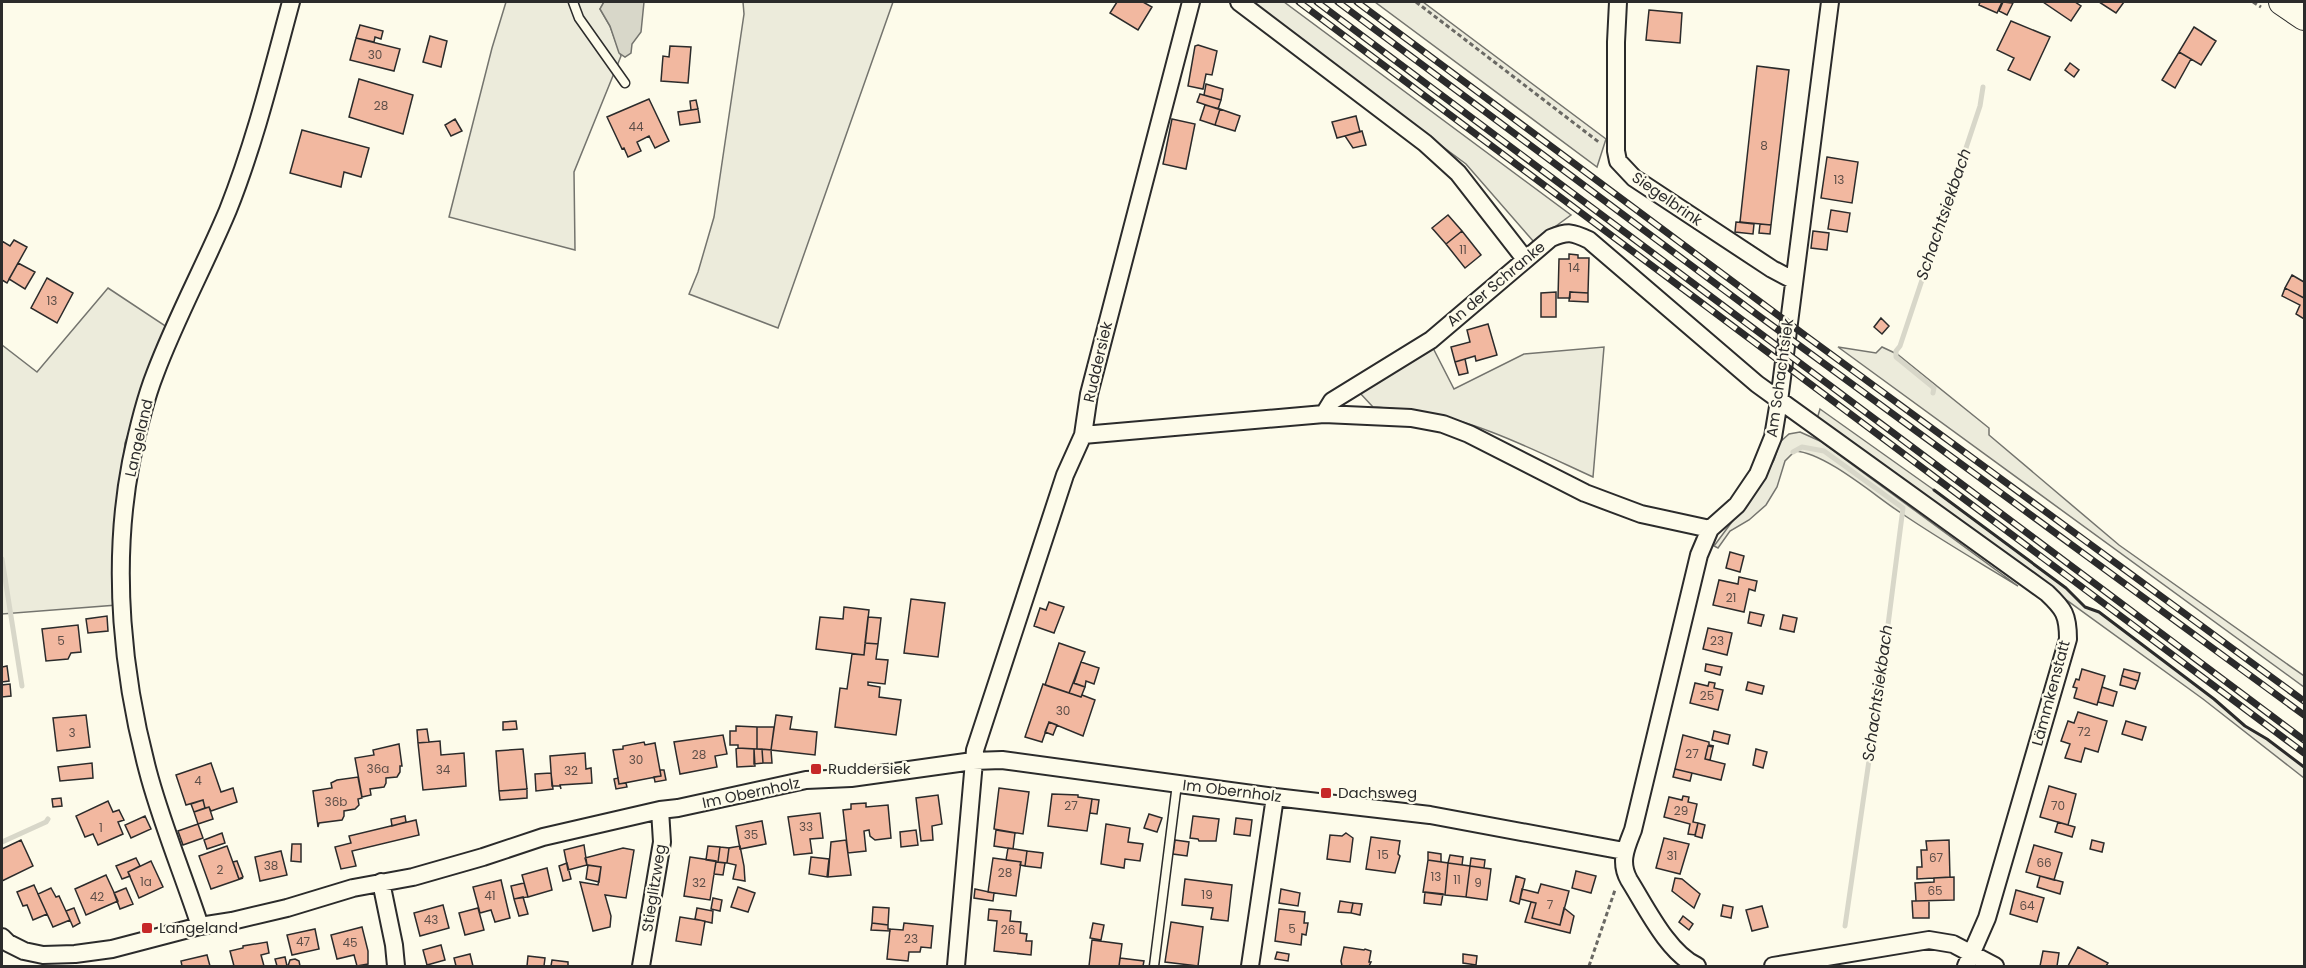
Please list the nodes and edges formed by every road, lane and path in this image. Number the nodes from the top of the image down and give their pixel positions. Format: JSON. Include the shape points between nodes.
{"nodes":[{"id":1,"x":291,"y":2,"type":"edge"},
{"id":2,"x":573,"y":2,"type":"edge"},
{"id":3,"x":1191,"y":2,"type":"edge"},
{"id":4,"x":1239,"y":2,"type":"edge"},
{"id":5,"x":1416,"y":2,"type":"edge"},
{"id":6,"x":1618,"y":2,"type":"edge"},
{"id":7,"x":1830,"y":2,"type":"edge"},
{"id":8,"x":2282,"y":2,"type":"edge"},
{"id":9,"x":2304,"y":17,"type":"edge"},
{"id":10,"x":625,"y":83,"type":"dead end"},
{"id":11,"x":1616,"y":151,"type":"junction"},
{"id":12,"x":1525,"y":259,"type":"junction"},
{"id":13,"x":1793,"y":279,"type":"junction"},
{"id":14,"x":1779,"y":400,"type":"junction"},
{"id":15,"x":1324,"y":414,"type":"junction"},
{"id":16,"x":1083,"y":435,"type":"junction"},
{"id":17,"x":1710,"y":529,"type":"junction"},
{"id":18,"x":973,"y":761,"type":"junction"},
{"id":19,"x":1177,"y":784,"type":"junction"},
{"id":20,"x":1275,"y":797,"type":"junction"},
{"id":21,"x":660,"y":810,"type":"junction"},
{"id":22,"x":1624,"y":851,"type":"junction"},
{"id":23,"x":1623,"y":868,"type":"junction"},
{"id":24,"x":381,"y":882,"type":"junction"},
{"id":25,"x":200,"y":926,"type":"junction"},
{"id":26,"x":2,"y":937,"type":"edge"},
{"id":27,"x":112,"y":949,"type":"junction"},
{"id":28,"x":1969,"y":960,"type":"edge"},
{"id":29,"x":110,"y":966,"type":"edge"},
{"id":30,"x":396,"y":966,"type":"edge"},
{"id":31,"x":641,"y":966,"type":"edge"},
{"id":32,"x":956,"y":966,"type":"edge"},
{"id":33,"x":1154,"y":966,"type":"edge"},
{"id":34,"x":1250,"y":966,"type":"edge"},
{"id":35,"x":1589,"y":966,"type":"edge"},
{"id":36,"x":1697,"y":966,"type":"edge"},
{"id":37,"x":1773,"y":966,"type":"edge"},
{"id":38,"x":1995,"y":966,"type":"edge"}],
"edges":[{"from":1,"to":25,"type":"street","name":"Langeland","via":[[251,148],[155,374],[131,463],[124,512],[121,570],[125,648],[138,734]]},
{"from":2,"to":10,"type":"lane","via":[[579,18]]},
{"from":3,"to":16,"type":"street","name":"Ruddersiek","via":[[1089,394]]},
{"from":4,"to":12,"type":"street","via":[[1425,143],[1458,173]]},
{"from":5,"to":11,"type":"path","via":[[1605,147]]},
{"from":6,"to":11,"type":"street"},
{"from":7,"to":13,"type":"street","name":"Am Schachtsiek"},
{"from":8,"to":9,"type":"main road"},
{"from":11,"to":13,"type":"street","name":"Siegelbrink","via":[[1618,161],[1634,178]]},
{"from":12,"to":14,"type":"street","name":"An der Schranke","via":[[1565,232],[1589,240]]},
{"from":12,"to":15,"type":"street","name":"An der Schranke","via":[[1431,340],[1332,401]]},
{"from":13,"to":14,"type":"street","name":"Am Schachtsiek"},
{"from":14,"to":17,"type":"street","name":"Am Schachtsiek","via":[[1773,437],[1758,474],[1737,505]]},
{"from":14,"to":28,"type":"street","name":"Lämmkenstatt","via":[[2047,593],[2062,607],[2068,622],[2068,639],[1994,896]]},
{"from":15,"to":16,"type":"street"},
{"from":15,"to":17,"type":"street","via":[[1400,417],[1443,424],[1506,451],[1585,493],[1641,514]]},
{"from":16,"to":18,"type":"street","name":"Ruddersiek","via":[[1065,475]]},
{"from":17,"to":22,"type":"street","name":"Am Schachtsiek","via":[[1699,555],[1633,830]]},
{"from":18,"to":19,"type":"street","name":"Im Obernholz","via":[[1002,760]]},
{"from":18,"to":21,"type":"street","name":"Im Obernholz","via":[[851,778],[806,780]]},
{"from":18,"to":32,"type":"street","name":"Ruddersiek"},
{"from":19,"to":20,"type":"street","name":"Im Obernholz"},
{"from":19,"to":33,"type":"lane"},
{"from":20,"to":22,"type":"street","name":"Im Obernholz","via":[[1431,815]]},
{"from":20,"to":34,"type":"street"},
{"from":21,"to":24,"type":"street","name":"Im Obernholz","via":[[543,837],[413,877]]},
{"from":21,"to":31,"type":"street","name":"Stieglitzweg","via":[[662,842]]},
{"from":22,"to":23,"type":"street","name":"Am Schachtsiek"},
{"from":23,"to":35,"type":"path"},
{"from":23,"to":36,"type":"street","via":[[1674,950]]},
{"from":24,"to":25,"type":"street","name":"Im Obernholz"},
{"from":24,"to":30,"type":"street"},
{"from":25,"to":27,"type":"street","name":"Im Obernholz"},
{"from":26,"to":27,"type":"street","name":"Im Obernholz","via":[[24,951],[43,955]]},
{"from":27,"to":29,"type":"street"},
{"from":28,"to":37,"type":"street","via":[[1953,944],[1929,940]]},
{"from":28,"to":38,"type":"street"}]}
